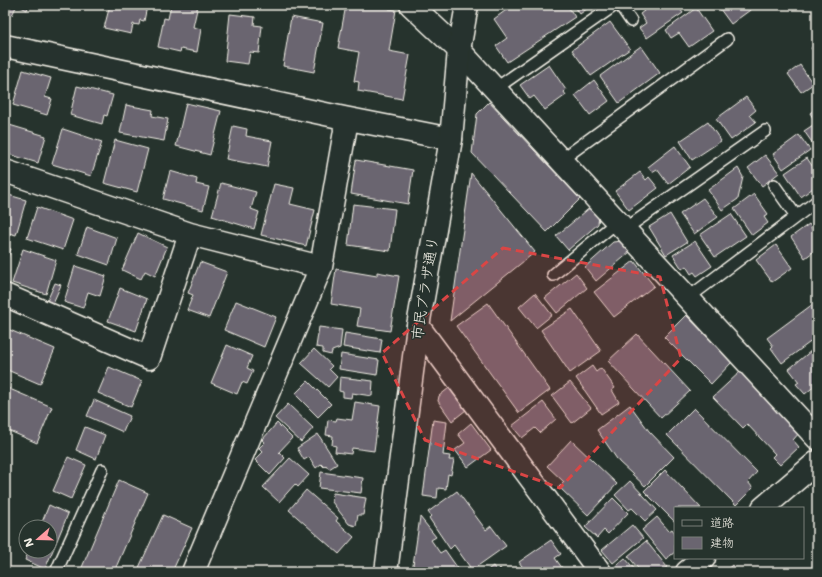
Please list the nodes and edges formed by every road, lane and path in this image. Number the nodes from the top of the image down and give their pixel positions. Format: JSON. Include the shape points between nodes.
{"nodes":[{"id":1,"x":410,"y":5,"type":"edge"},
{"id":2,"x":615,"y":5,"type":"edge"},
{"id":3,"x":620,"y":5,"type":"edge"},
{"id":4,"x":469,"y":7,"type":"edge"},
{"id":5,"x":631,"y":21,"type":"dead end"},
{"id":6,"x":727,"y":39,"type":"dead end"},
{"id":7,"x":5,"y":46,"type":"edge"},
{"id":8,"x":459,"y":50,"type":"junction"},
{"id":9,"x":496,"y":89,"type":"junction"},
{"id":10,"x":344,"y":118,"type":"junction"},
{"id":11,"x":765,"y":131,"type":"dead end"},
{"id":12,"x":450,"y":139,"type":"junction"},
{"id":13,"x":561,"y":160,"type":"junction"},
{"id":14,"x":5,"y":171,"type":"edge"},
{"id":15,"x":774,"y":185,"type":"dead end"},
{"id":16,"x":817,"y":201,"type":"edge"},
{"id":17,"x":796,"y":216,"type":"junction"},
{"id":18,"x":621,"y":225,"type":"junction"},
{"id":19,"x":190,"y":234,"type":"junction"},
{"id":20,"x":321,"y":267,"type":"junction"},
{"id":21,"x":553,"y":275,"type":"dead end"},
{"id":22,"x":5,"y":295,"type":"edge"},
{"id":23,"x":688,"y":298,"type":"junction"},
{"id":24,"x":418,"y":326,"type":"junction"},
{"id":25,"x":817,"y":438,"type":"edge"},
{"id":26,"x":817,"y":462,"type":"edge"},
{"id":27,"x":102,"y":470,"type":"dead end"},
{"id":28,"x":764,"y":507,"type":"edge"},
{"id":29,"x":703,"y":559,"type":"edge"},
{"id":30,"x":56,"y":572,"type":"edge"},
{"id":31,"x":193,"y":572,"type":"edge"},
{"id":32,"x":386,"y":572,"type":"edge"},
{"id":33,"x":600,"y":572,"type":"edge"},
{"id":34,"x":687,"y":572,"type":"edge"}],
"edges":[{"from":1,"to":8,"type":"street"},
{"from":2,"to":9,"type":"lane"},
{"from":3,"to":5,"type":"lane"},
{"from":4,"to":8,"type":"street","name":"市民プラザ通り"},
{"from":6,"to":13,"type":"lane"},
{"from":7,"to":10,"type":"street"},
{"from":8,"to":9,"type":"street"},
{"from":8,"to":12,"type":"street","name":"市民プラザ通り"},
{"from":9,"to":13,"type":"street"},
{"from":10,"to":12,"type":"street"},
{"from":10,"to":20,"type":"street","via":[[345,131]]},
{"from":11,"to":18,"type":"lane"},
{"from":12,"to":24,"type":"street","name":"市民プラザ通り"},
{"from":13,"to":18,"type":"street"},
{"from":14,"to":19,"type":"street"},
{"from":15,"to":17,"type":"lane"},
{"from":16,"to":17,"type":"lane"},
{"from":17,"to":23,"type":"lane"},
{"from":18,"to":21,"type":"lane"},
{"from":18,"to":23,"type":"street"},
{"from":19,"to":20,"type":"street"},
{"from":19,"to":22,"type":"street","via":[[149,358]]},
{"from":20,"to":31,"type":"street"},
{"from":23,"to":25,"type":"street"},
{"from":24,"to":32,"type":"street","name":"市民プラザ通り"},
{"from":24,"to":33,"type":"street"},
{"from":26,"to":28,"type":"street"},
{"from":27,"to":30,"type":"lane"},
{"from":29,"to":34,"type":"street"}]}
